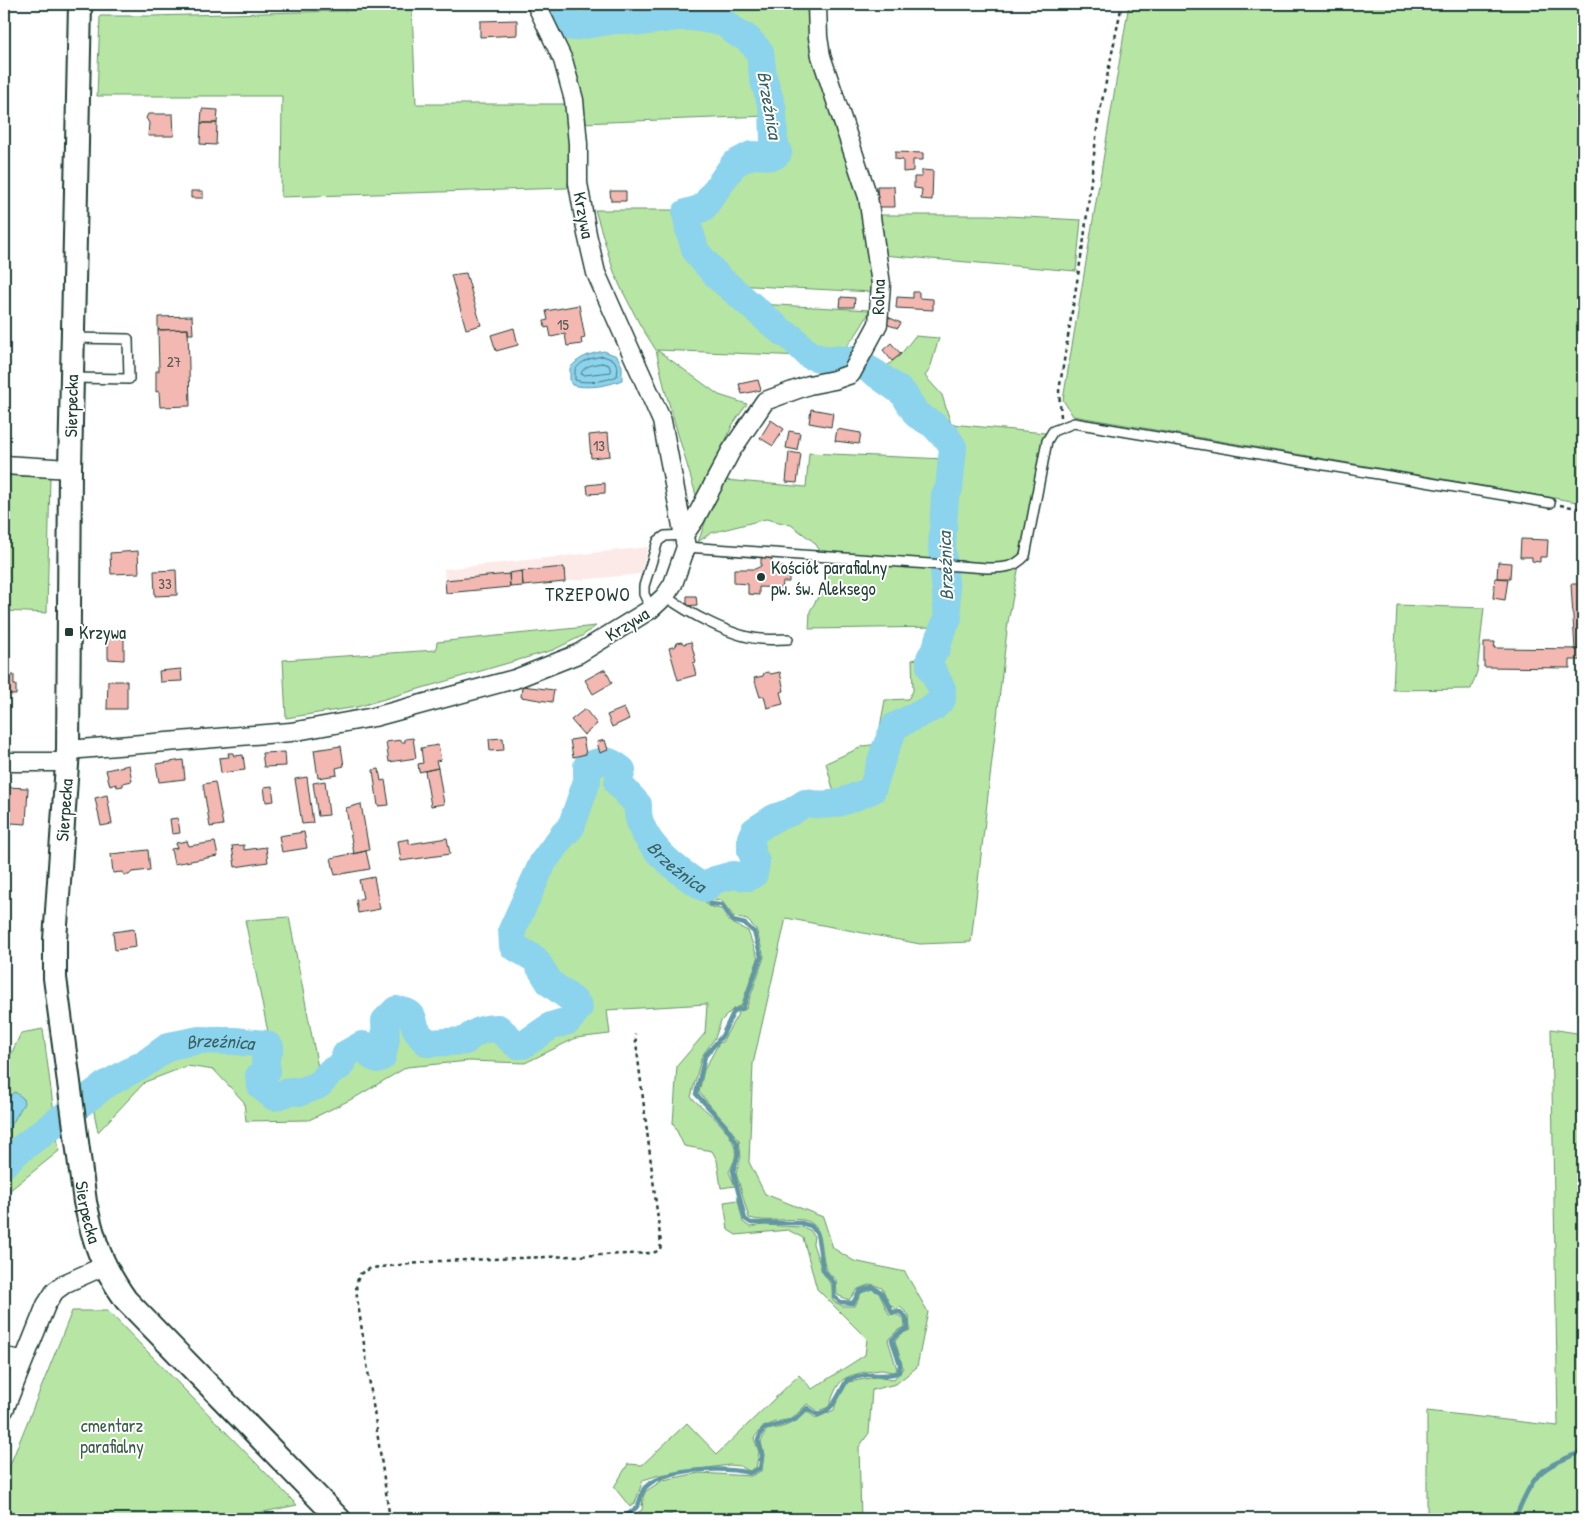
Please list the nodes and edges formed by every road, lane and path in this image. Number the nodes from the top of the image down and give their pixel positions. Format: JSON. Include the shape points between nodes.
{"nodes":[{"id":1,"x":80,"y":4,"type":"edge"},
{"id":2,"x":536,"y":4,"type":"edge"},
{"id":3,"x":817,"y":4,"type":"edge"},
{"id":4,"x":1122,"y":4,"type":"edge"},
{"id":5,"x":73,"y":338,"type":"junction"},
{"id":6,"x":72,"y":378,"type":"junction"},
{"id":7,"x":1064,"y":426,"type":"junction"},
{"id":8,"x":4,"y":465,"type":"edge"},
{"id":9,"x":70,"y":469,"type":"junction"},
{"id":10,"x":1550,"y":503,"type":"joint"},
{"id":11,"x":1583,"y":509,"type":"edge"},
{"id":12,"x":685,"y":541,"type":"junction"},
{"id":13,"x":665,"y":596,"type":"junction"},
{"id":14,"x":651,"y":609,"type":"junction"},
{"id":15,"x":788,"y":639,"type":"dead end"},
{"id":16,"x":67,"y":756,"type":"junction"},
{"id":17,"x":4,"y":762,"type":"edge"},
{"id":18,"x":635,"y":1034,"type":"dead end"},
{"id":19,"x":104,"y":1266,"type":"junction"},
{"id":20,"x":4,"y":1357,"type":"edge"},
{"id":21,"x":23,"y":1360,"type":"junction"},
{"id":22,"x":4,"y":1410,"type":"edge"},
{"id":23,"x":339,"y":1519,"type":"edge"},
{"id":24,"x":390,"y":1519,"type":"edge"}],
"edges":[{"from":1,"to":5,"type":"street","name":"Sierpecka"},
{"from":2,"to":12,"type":"street","name":"Krzywa","via":[[563,60],[574,100],[578,183],[596,273],[662,420]]},
{"from":3,"to":12,"type":"street","name":"Rolna","via":[[821,56],[868,197],[881,284],[878,324],[851,374],[765,401],[731,451]]},
{"from":4,"to":7,"type":"path","via":[[1098,121],[1084,239],[1059,391]]},
{"from":5,"to":6,"type":"street","name":"Sierpecka"},
{"from":5,"to":6,"type":"lane","via":[[128,339],[129,378]]},
{"from":6,"to":9,"type":"street","name":"Sierpecka"},
{"from":7,"to":10,"type":"lane","via":[[1074,424]]},
{"from":7,"to":12,"type":"lane","via":[[1053,431],[1047,441],[1025,556],[1006,568]]},
{"from":8,"to":9,"type":"street"},
{"from":9,"to":16,"type":"street","name":"Sierpecka"},
{"from":10,"to":11,"type":"path"},
{"from":12,"to":13,"type":"street","name":"Krzywa","via":[[673,584]]},
{"from":12,"to":14,"type":"lane","via":[[666,536],[658,541],[644,586]]},
{"from":13,"to":14,"type":"street","name":"Krzywa"},
{"from":13,"to":15,"type":"lane","via":[[678,606],[742,636],[760,640]]},
{"from":14,"to":16,"type":"street","name":"Krzywa","via":[[578,654],[515,679],[374,717],[291,732]]},
{"from":16,"to":17,"type":"street","name":"Krzywa"},
{"from":16,"to":19,"type":"street","name":"Sierpecka","via":[[55,978],[85,1202],[92,1236]]},
{"from":18,"to":24,"type":"path","via":[[660,1250],[653,1253],[439,1261],[371,1268],[360,1274],[356,1284],[357,1297]]},
{"from":19,"to":21,"type":"street","via":[[56,1291],[46,1305]]},
{"from":19,"to":23,"type":"street","name":"Sierpecka","via":[[126,1300],[144,1320]]},
{"from":20,"to":21,"type":"street"},
{"from":21,"to":22,"type":"street"}]}
